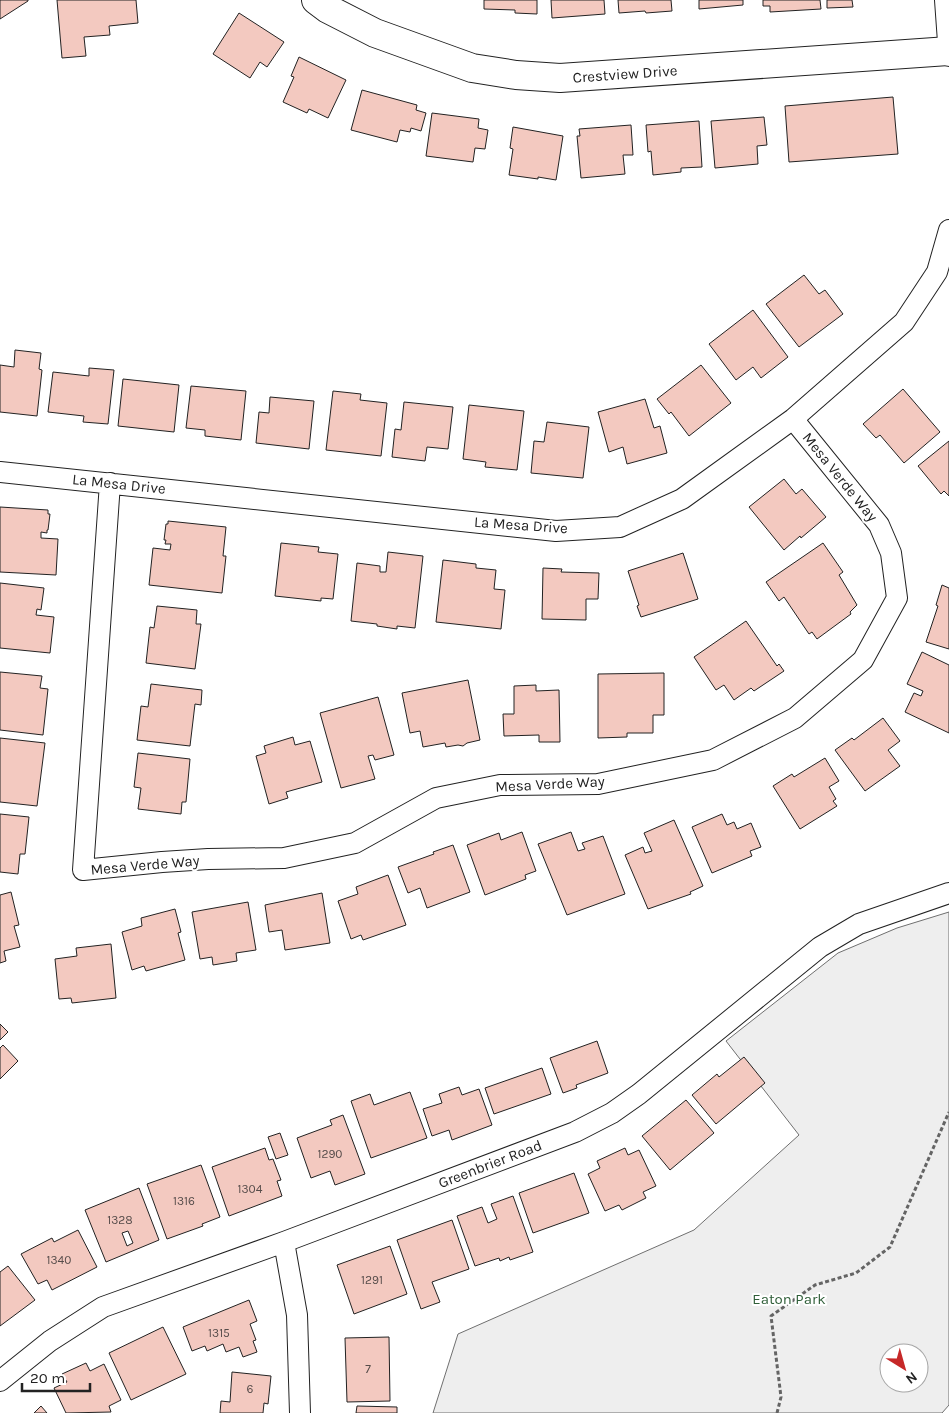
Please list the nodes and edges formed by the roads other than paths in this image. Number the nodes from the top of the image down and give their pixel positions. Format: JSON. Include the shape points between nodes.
{"nodes":[{"id":1,"x":316,"y":0,"type":"edge"},
{"id":2,"x":945,"y":0,"type":"edge"},
{"id":3,"x":949,"y":51,"type":"edge"},
{"id":4,"x":949,"y":56,"type":"edge"},
{"id":5,"x":949,"y":230,"type":"edge"},
{"id":6,"x":793,"y":419,"type":"junction"},
{"id":7,"x":0,"y":472,"type":"edge"},
{"id":8,"x":110,"y":483,"type":"junction"},
{"id":9,"x":949,"y":894,"type":"edge"},
{"id":10,"x":284,"y":1242,"type":"junction"},
{"id":11,"x":0,"y":1381,"type":"edge"},
{"id":12,"x":300,"y":1413,"type":"edge"}],
"edges":[{"from":1,"to":3,"type":"main road","name":"Crestview Drive","via":[[375,33],[472,68],[516,75],[560,78]]},
{"from":2,"to":3,"type":"street"},
{"from":3,"to":4,"type":"street"},
{"from":5,"to":6,"type":"street","name":"La Mesa Drive","via":[[937,272],[904,322]]},
{"from":6,"to":8,"type":"street","name":"La Mesa Drive","via":[[682,499],[620,527],[556,531]]},
{"from":6,"to":8,"type":"street","name":"Mesa Verde Way","via":[[879,525],[891,553],[897,598],[863,660],[795,718],[713,760],[598,784],[500,785],[436,798],[355,843],[284,858],[190,860],[83,870]]},
{"from":7,"to":8,"type":"street","name":"La Mesa Drive"},
{"from":9,"to":10,"type":"street","name":"Greenbrier Road","via":[[859,924],[820,947],[612,1113],[575,1132]]},
{"from":10,"to":11,"type":"street","name":"Greenbrier Road","via":[[103,1307],[50,1341]]},
{"from":10,"to":12,"type":"street","via":[[297,1315]]}]}
